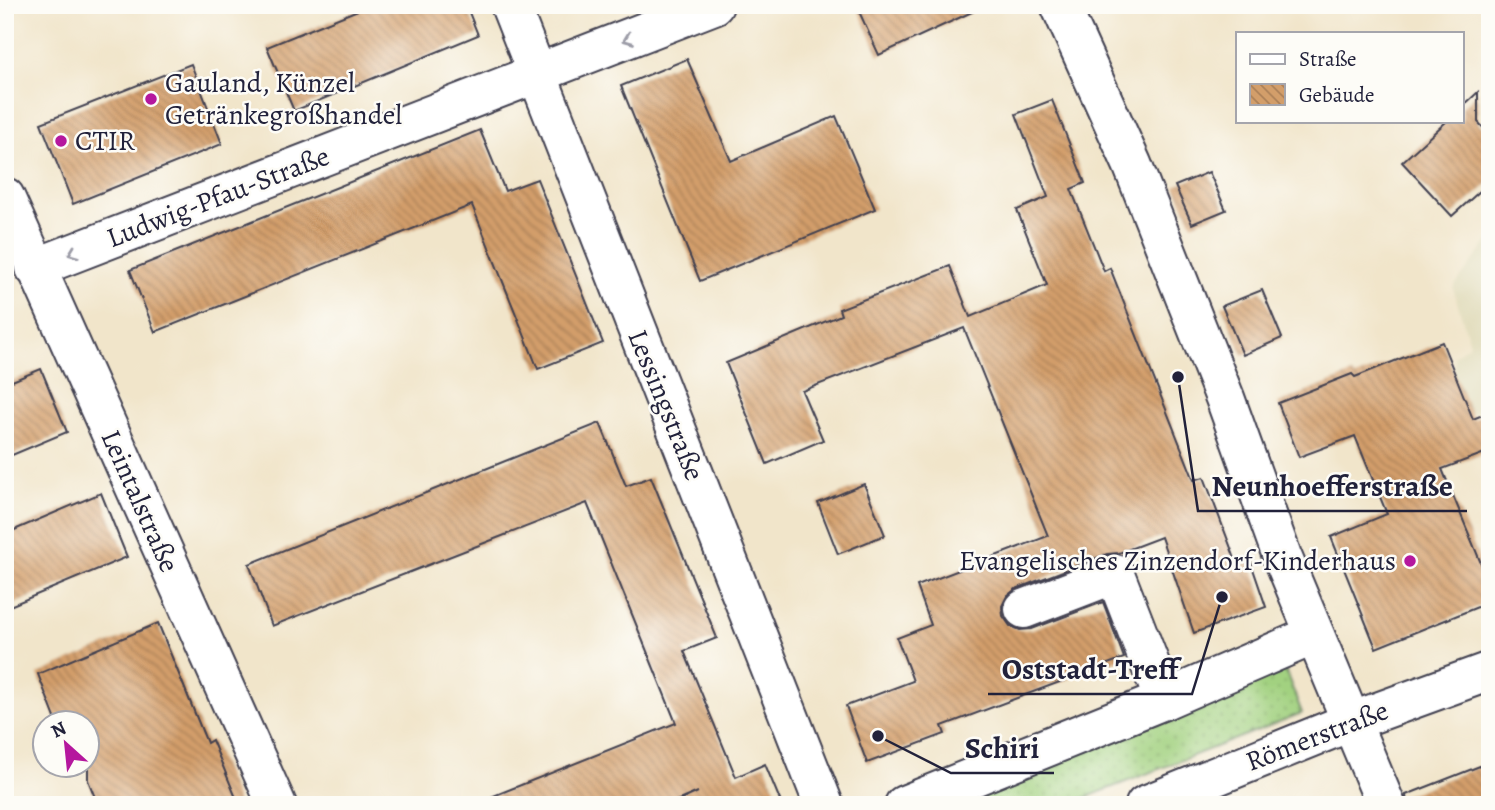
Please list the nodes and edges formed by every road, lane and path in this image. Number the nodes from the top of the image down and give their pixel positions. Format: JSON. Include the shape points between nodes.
{"nodes":[{"id":1,"x":510,"y":5,"type":"edge"},
{"id":2,"x":714,"y":5,"type":"edge"},
{"id":3,"x":1060,"y":5,"type":"edge"},
{"id":4,"x":536,"y":74,"type":"junction"},
{"id":5,"x":5,"y":197,"type":"edge"},
{"id":6,"x":35,"y":268,"type":"junction"},
{"id":7,"x":1024,"y":609,"type":"dead end"},
{"id":8,"x":1314,"y":635,"type":"junction"},
{"id":9,"x":1490,"y":671,"type":"edge"},
{"id":10,"x":1164,"y":700,"type":"junction"},
{"id":11,"x":1350,"y":722,"type":"junction"},
{"id":12,"x":277,"y":805,"type":"edge"},
{"id":13,"x":824,"y":805,"type":"edge"},
{"id":14,"x":904,"y":805,"type":"edge"},
{"id":15,"x":1145,"y":805,"type":"edge"},
{"id":16,"x":1386,"y":805,"type":"edge"}],
"edges":[{"from":1,"to":4,"type":"street","name":"Lessingstraße"},
{"from":2,"to":4,"type":"street","name":"Ludwig-Pfau-Straße","one_way":true},
{"from":3,"to":8,"type":"street","via":[[1132,164]]},
{"from":4,"to":6,"type":"street","name":"Ludwig-Pfau-Straße","one_way":true},
{"from":4,"to":13,"type":"street","name":"Lessingstraße"},
{"from":5,"to":6,"type":"street","name":"Leintalstraße"},
{"from":6,"to":12,"type":"street","name":"Leintalstraße"},
{"from":7,"to":10,"type":"street","via":[[1115,574]]},
{"from":8,"to":10,"type":"street"},
{"from":8,"to":11,"type":"street"},
{"from":9,"to":11,"type":"street","name":"Römerstraße"},
{"from":10,"to":14,"type":"street"},
{"from":11,"to":15,"type":"street","name":"Römerstraße"},
{"from":11,"to":16,"type":"street"}]}
